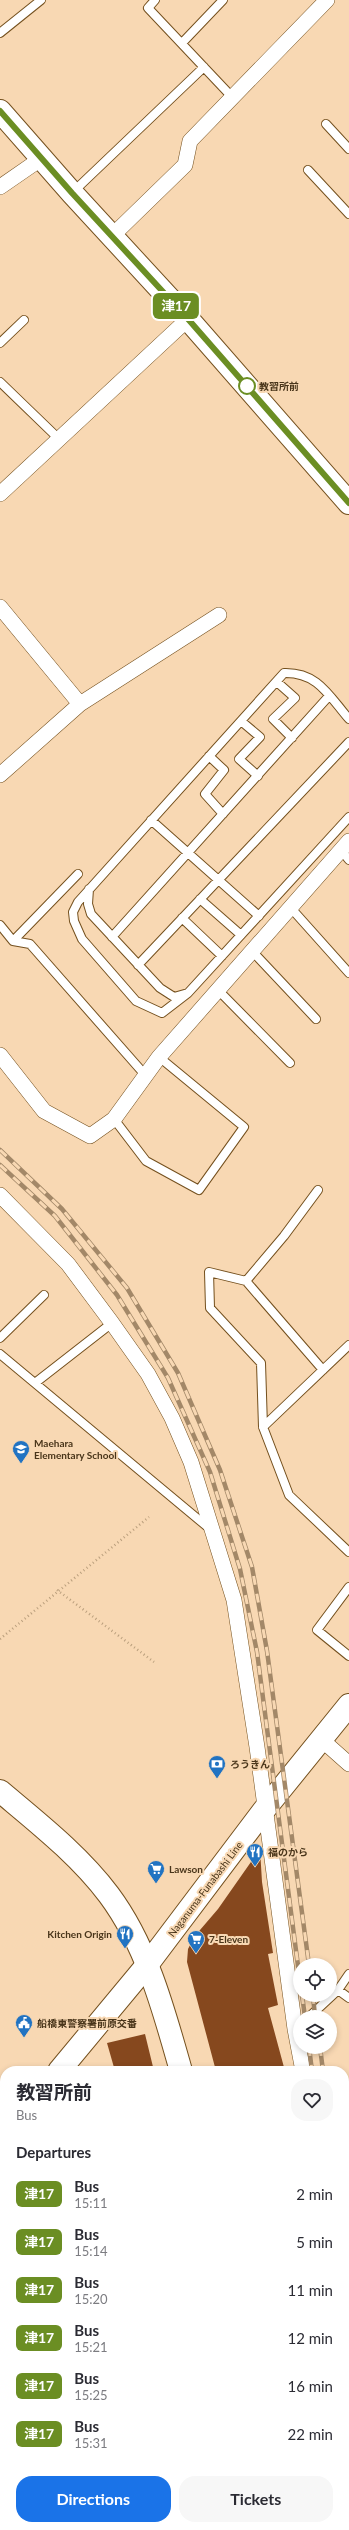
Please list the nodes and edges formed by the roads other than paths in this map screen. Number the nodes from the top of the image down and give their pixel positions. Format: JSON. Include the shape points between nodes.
{"nodes":[{"id":1,"x":41,"y":0,"type":"edge"},
{"id":2,"x":155,"y":0,"type":"edge"},
{"id":3,"x":223,"y":0,"type":"edge"},
{"id":4,"x":327,"y":0,"type":"edge"},
{"id":5,"x":0,"y":33,"type":"edge"},
{"id":6,"x":182,"y":43,"type":"junction"},
{"id":7,"x":204,"y":67,"type":"junction"},
{"id":8,"x":233,"y":98,"type":"junction"},
{"id":9,"x":0,"y":111,"type":"edge"},
{"id":10,"x":326,"y":124,"type":"dead end"},
{"id":11,"x":349,"y":149,"type":"edge"},
{"id":12,"x":42,"y":158,"type":"junction"},
{"id":13,"x":308,"y":170,"type":"dead end"},
{"id":14,"x":0,"y":187,"type":"edge"},
{"id":15,"x":72,"y":193,"type":"junction"},
{"id":16,"x":349,"y":214,"type":"edge"},
{"id":17,"x":112,"y":236,"type":"junction"},
{"id":18,"x":188,"y":319,"type":"junction"},
{"id":19,"x":24,"y":320,"type":"dead end"},
{"id":20,"x":0,"y":343,"type":"edge"},
{"id":21,"x":0,"y":382,"type":"edge"},
{"id":22,"x":58,"y":438,"type":"junction"},
{"id":23,"x":0,"y":494,"type":"edge"},
{"id":24,"x":349,"y":503,"type":"edge"},
{"id":25,"x":0,"y":608,"type":"edge"},
{"id":26,"x":219,"y":615,"type":"dead end"},
{"id":27,"x":277,"y":682,"type":"junction"},
{"id":28,"x":329,"y":696,"type":"junction"},
{"id":29,"x":80,"y":704,"type":"junction"},
{"id":30,"x":349,"y":719,"type":"edge"},
{"id":31,"x":241,"y":721,"type":"junction"},
{"id":32,"x":292,"y":738,"type":"junction"},
{"id":33,"x":349,"y":742,"type":"edge"},
{"id":34,"x":209,"y":756,"type":"junction"},
{"id":35,"x":0,"y":775,"type":"edge"},
{"id":36,"x":258,"y":776,"type":"junction"},
{"id":37,"x":223,"y":814,"type":"junction"},
{"id":38,"x":349,"y":817,"type":"edge"},
{"id":39,"x":151,"y":820,"type":"junction"},
{"id":40,"x":346,"y":850,"type":"edge"},
{"id":41,"x":188,"y":853,"type":"junction"},
{"id":42,"x":78,"y":874,"type":"dead end"},
{"id":43,"x":218,"y":880,"type":"junction"},
{"id":44,"x":89,"y":889,"type":"junction"},
{"id":45,"x":200,"y":899,"type":"junction"},
{"id":46,"x":290,"y":908,"type":"junction"},
{"id":47,"x":259,"y":916,"type":"junction"},
{"id":48,"x":182,"y":918,"type":"junction"},
{"id":49,"x":0,"y":925,"type":"edge"},
{"id":50,"x":241,"y":935,"type":"junction"},
{"id":51,"x":112,"y":937,"type":"junction"},
{"id":52,"x":13,"y":941,"type":"junction"},
{"id":53,"x":252,"y":951,"type":"junction"},
{"id":54,"x":222,"y":956,"type":"junction"},
{"id":55,"x":138,"y":965,"type":"junction"},
{"id":56,"x":349,"y":973,"type":"edge"},
{"id":57,"x":218,"y":990,"type":"junction"},
{"id":58,"x":188,"y":993,"type":"junction"},
{"id":59,"x":316,"y":1019,"type":"dead end"},
{"id":60,"x":0,"y":1055,"type":"edge"},
{"id":61,"x":159,"y":1057,"type":"junction"},
{"id":62,"x":290,"y":1063,"type":"dead end"},
{"id":63,"x":146,"y":1076,"type":"junction"},
{"id":64,"x":114,"y":1119,"type":"junction"},
{"id":65,"x":318,"y":1190,"type":"dead end"},
{"id":66,"x":0,"y":1195,"type":"edge"},
{"id":67,"x":246,"y":1281,"type":"junction"},
{"id":68,"x":44,"y":1295,"type":"dead end"},
{"id":69,"x":112,"y":1323,"type":"junction"},
{"id":70,"x":0,"y":1338,"type":"edge"},
{"id":71,"x":349,"y":1345,"type":"edge"},
{"id":72,"x":0,"y":1354,"type":"edge"},
{"id":73,"x":323,"y":1370,"type":"junction"},
{"id":74,"x":35,"y":1383,"type":"junction"},
{"id":75,"x":263,"y":1427,"type":"junction"},
{"id":76,"x":213,"y":1531,"type":"junction"},
{"id":77,"x":349,"y":1552,"type":"edge"},
{"id":78,"x":349,"y":1588,"type":"edge"},
{"id":79,"x":349,"y":1656,"type":"edge"},
{"id":80,"x":349,"y":1705,"type":"edge"},
{"id":81,"x":322,"y":1740,"type":"junction"},
{"id":82,"x":349,"y":1764,"type":"edge"},
{"id":83,"x":0,"y":1790,"type":"edge"},
{"id":84,"x":264,"y":1810,"type":"junction"},
{"id":85,"x":147,"y":1965,"type":"junction"},
{"id":86,"x":349,"y":1974,"type":"edge"},
{"id":87,"x":338,"y":1990,"type":"junction"},
{"id":88,"x":349,"y":1998,"type":"edge"},
{"id":89,"x":294,"y":2010,"type":"edge"},
{"id":90,"x":317,"y":2010,"type":"edge"},
{"id":91,"x":301,"y":2054,"type":"edge"},
{"id":92,"x":63,"y":2066,"type":"edge"},
{"id":93,"x":180,"y":2066,"type":"edge"},
{"id":94,"x":302,"y":2066,"type":"edge"}],
"edges":[{"from":1,"to":5,"type":"lane"},
{"from":2,"to":6,"type":"lane","via":[[148,8]]},
{"from":3,"to":6,"type":"lane"},
{"from":4,"to":8,"type":"street"},
{"from":6,"to":7,"type":"lane"},
{"from":7,"to":8,"type":"lane"},
{"from":7,"to":15,"type":"lane"},
{"from":8,"to":17,"type":"street","via":[[190,142],[185,165]]},
{"from":9,"to":12,"type":"main road"},
{"from":10,"to":11,"type":"lane"},
{"from":12,"to":14,"type":"street"},
{"from":12,"to":15,"type":"main road"},
{"from":13,"to":16,"type":"lane"},
{"from":15,"to":17,"type":"main road"},
{"from":17,"to":18,"type":"main road"},
{"from":18,"to":22,"type":"street"},
{"from":18,"to":24,"type":"main road"},
{"from":19,"to":20,"type":"lane"},
{"from":21,"to":22,"type":"lane"},
{"from":22,"to":23,"type":"street"},
{"from":25,"to":29,"type":"street"},
{"from":26,"to":29,"type":"street"},
{"from":27,"to":28,"type":"lane","via":[[284,673],[297,673],[311,677]]},
{"from":27,"to":31,"type":"lane"},
{"from":27,"to":32,"type":"lane","via":[[294,698],[273,719]]},
{"from":28,"to":30,"type":"lane"},
{"from":28,"to":32,"type":"lane"},
{"from":29,"to":35,"type":"street"},
{"from":31,"to":34,"type":"lane"},
{"from":31,"to":36,"type":"lane","via":[[260,737],[240,759]]},
{"from":32,"to":36,"type":"lane"},
{"from":33,"to":43,"type":"lane"},
{"from":34,"to":37,"type":"lane","via":[[224,770],[205,794]]},
{"from":34,"to":39,"type":"lane"},
{"from":36,"to":37,"type":"lane"},
{"from":37,"to":41,"type":"lane"},
{"from":38,"to":47,"type":"lane"},
{"from":39,"to":41,"type":"lane"},
{"from":39,"to":44,"type":"lane"},
{"from":40,"to":46,"type":"street"},
{"from":41,"to":43,"type":"lane"},
{"from":41,"to":51,"type":"lane"},
{"from":42,"to":52,"type":"lane"},
{"from":43,"to":45,"type":"lane"},
{"from":43,"to":47,"type":"lane"},
{"from":44,"to":51,"type":"lane","via":[[88,904],[91,914]]},
{"from":44,"to":58,"type":"lane","via":[[73,912],[74,921],[82,939],[136,1001],[162,1013]]},
{"from":45,"to":48,"type":"lane"},
{"from":45,"to":50,"type":"lane"},
{"from":46,"to":53,"type":"street"},
{"from":46,"to":56,"type":"lane"},
{"from":47,"to":50,"type":"lane"},
{"from":48,"to":54,"type":"lane"},
{"from":48,"to":55,"type":"lane"},
{"from":49,"to":52,"type":"lane"},
{"from":50,"to":54,"type":"lane"},
{"from":51,"to":55,"type":"lane"},
{"from":52,"to":63,"type":"lane","via":[[30,944]]},
{"from":53,"to":57,"type":"street"},
{"from":53,"to":59,"type":"lane"},
{"from":54,"to":58,"type":"lane"},
{"from":55,"to":58,"type":"lane","via":[[160,988],[174,997]]},
{"from":57,"to":61,"type":"street"},
{"from":57,"to":62,"type":"lane"},
{"from":60,"to":64,"type":"street","via":[[44,1111],[90,1136]]},
{"from":61,"to":63,"type":"street"},
{"from":61,"to":64,"type":"lane","via":[[244,1126],[199,1190],[146,1161]]},
{"from":63,"to":64,"type":"street"},
{"from":65,"to":67,"type":"lane"},
{"from":66,"to":69,"type":"street","via":[[68,1264]]},
{"from":67,"to":73,"type":"lane"},
{"from":67,"to":75,"type":"lane","via":[[209,1272],[210,1308],[261,1363]]},
{"from":68,"to":70,"type":"lane"},
{"from":69,"to":74,"type":"lane"},
{"from":69,"to":76,"type":"street","via":[[148,1374],[172,1418],[191,1462]]},
{"from":71,"to":73,"type":"lane"},
{"from":72,"to":74,"type":"lane"},
{"from":73,"to":75,"type":"lane"},
{"from":74,"to":76,"type":"lane"},
{"from":75,"to":77,"type":"lane","via":[[289,1495]]},
{"from":76,"to":84,"type":"street","via":[[234,1600]]},
{"from":78,"to":79,"type":"lane","via":[[317,1630]]},
{"from":80,"to":81,"type":"main road","name":"Naganuma-Funabashi Line"},
{"from":81,"to":82,"type":"street"},
{"from":81,"to":84,"type":"main road","name":"Naganuma-Funabashi Line"},
{"from":83,"to":85,"type":"main road","via":[[62,1845],[109,1895],[127,1922]]},
{"from":84,"to":85,"type":"main road","name":"Naganuma-Funabashi Line"},
{"from":84,"to":89,"type":"street"},
{"from":85,"to":92,"type":"main road","name":"Naganuma-Funabashi Line"},
{"from":85,"to":93,"type":"main road"},
{"from":86,"to":87,"type":"lane"},
{"from":87,"to":88,"type":"lane"},
{"from":87,"to":90,"type":"lane"},
{"from":91,"to":94,"type":"street"}]}
